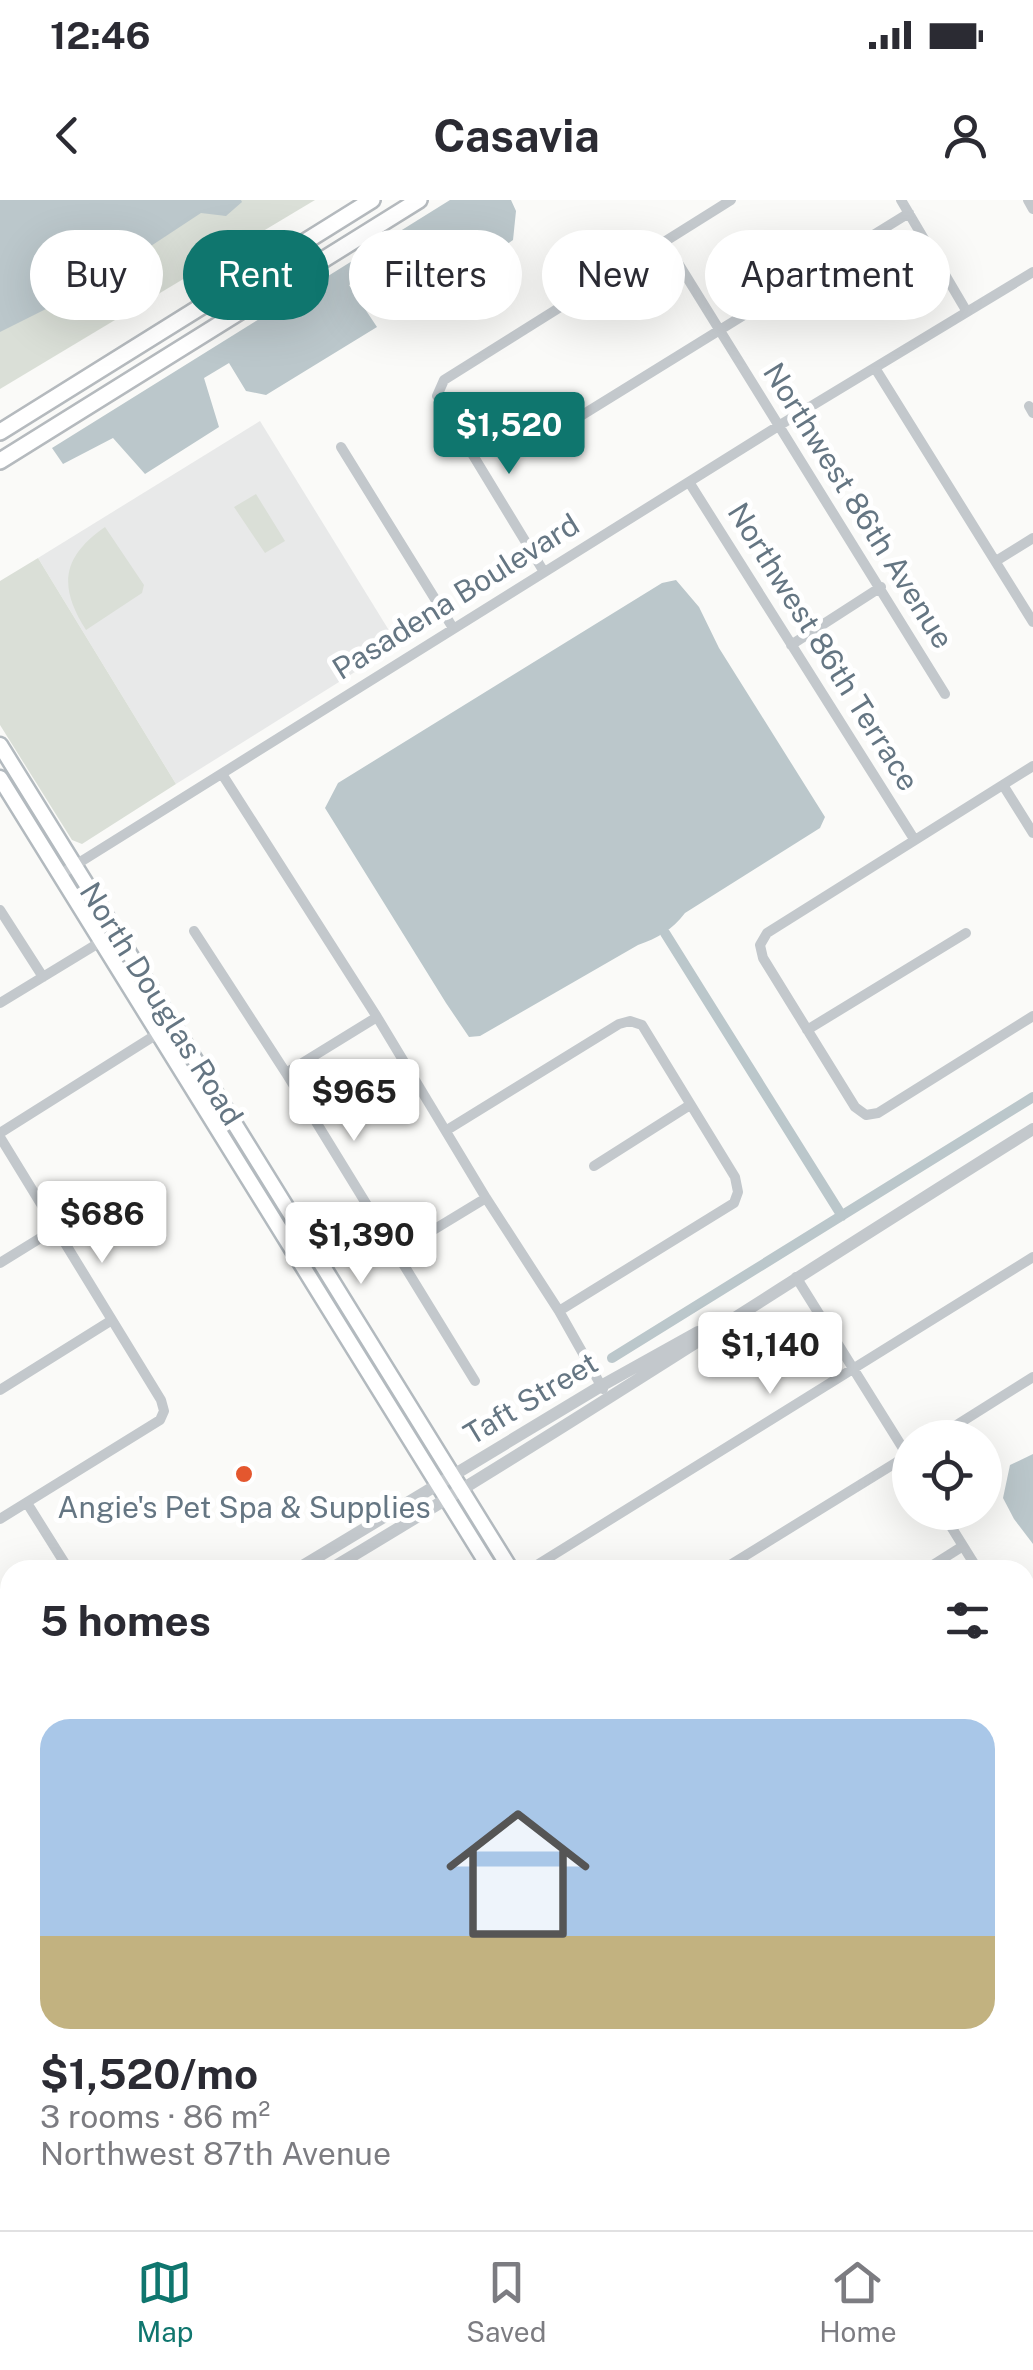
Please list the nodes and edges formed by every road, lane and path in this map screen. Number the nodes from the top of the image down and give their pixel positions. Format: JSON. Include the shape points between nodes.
{"nodes":[{"id":1,"x":372,"y":200,"type":"edge"},
{"id":2,"x":419,"y":200,"type":"edge"},
{"id":3,"x":732,"y":200,"type":"edge"},
{"id":4,"x":901,"y":200,"type":"edge"},
{"id":5,"x":1028,"y":200,"type":"edge"},
{"id":6,"x":1033,"y":208,"type":"edge"},
{"id":7,"x":909,"y":213,"type":"junction"},
{"id":8,"x":684,"y":230,"type":"edge"},
{"id":9,"x":1033,"y":272,"type":"edge"},
{"id":10,"x":685,"y":274,"type":"edge"},
{"id":11,"x":967,"y":312,"type":"junction"},
{"id":12,"x":542,"y":319,"type":"edge"},
{"id":13,"x":721,"y":331,"type":"junction"},
{"id":14,"x":875,"y":368,"type":"junction"},
{"id":15,"x":579,"y":417,"type":"dead end"},
{"id":16,"x":780,"y":425,"type":"junction"},
{"id":17,"x":0,"y":432,"type":"edge"},
{"id":18,"x":341,"y":448,"type":"dead end"},
{"id":19,"x":0,"y":461,"type":"edge"},
{"id":20,"x":689,"y":482,"type":"junction"},
{"id":21,"x":1033,"y":538,"type":"edge"},
{"id":22,"x":996,"y":561,"type":"junction"},
{"id":23,"x":544,"y":572,"type":"junction"},
{"id":24,"x":881,"y":587,"type":"junction"},
{"id":25,"x":1033,"y":622,"type":"edge"},
{"id":26,"x":453,"y":628,"type":"junction"},
{"id":27,"x":791,"y":645,"type":"junction"},
{"id":28,"x":945,"y":694,"type":"dead end"},
{"id":29,"x":1,"y":749,"type":"edge"},
{"id":30,"x":1033,"y":766,"type":"edge"},
{"id":31,"x":222,"y":774,"type":"junction"},
{"id":32,"x":0,"y":778,"type":"edge"},
{"id":33,"x":1003,"y":785,"type":"junction"},
{"id":34,"x":1033,"y":833,"type":"edge"},
{"id":35,"x":914,"y":840,"type":"junction"},
{"id":36,"x":76,"y":865,"type":"junction"},
{"id":37,"x":61,"y":874,"type":"junction"},
{"id":38,"x":0,"y":910,"type":"edge"},
{"id":39,"x":194,"y":931,"type":"dead end"},
{"id":40,"x":966,"y":932,"type":"dead end"},
{"id":41,"x":102,"y":941,"type":"junction"},
{"id":42,"x":43,"y":976,"type":"junction"},
{"id":43,"x":0,"y":1003,"type":"edge"},
{"id":44,"x":1033,"y":1016,"type":"edge"},
{"id":45,"x":376,"y":1017,"type":"junction"},
{"id":46,"x":173,"y":1024,"type":"junction"},
{"id":47,"x":808,"y":1030,"type":"junction"},
{"id":48,"x":158,"y":1033,"type":"junction"},
{"id":49,"x":286,"y":1073,"type":"junction"},
{"id":50,"x":690,"y":1105,"type":"junction"},
{"id":51,"x":1033,"y":1129,"type":"edge"},
{"id":52,"x":446,"y":1130,"type":"junction"},
{"id":53,"x":0,"y":1135,"type":"edge"},
{"id":54,"x":594,"y":1166,"type":"dead end"},
{"id":55,"x":486,"y":1198,"type":"junction"},
{"id":56,"x":55,"y":1229,"type":"junction"},
{"id":57,"x":397,"y":1252,"type":"junction"},
{"id":58,"x":1033,"y":1257,"type":"edge"},
{"id":59,"x":0,"y":1263,"type":"edge"},
{"id":60,"x":796,"y":1277,"type":"junction"},
{"id":61,"x":559,"y":1311,"type":"junction"},
{"id":62,"x":112,"y":1320,"type":"junction"},
{"id":63,"x":852,"y":1370,"type":"junction"},
{"id":64,"x":1033,"y":1377,"type":"edge"},
{"id":65,"x":475,"y":1381,"type":"dead end"},
{"id":66,"x":601,"y":1386,"type":"junction"},
{"id":67,"x":0,"y":1390,"type":"edge"},
{"id":68,"x":608,"y":1399,"type":"junction"},
{"id":69,"x":965,"y":1420,"type":"edge"},
{"id":70,"x":892,"y":1430,"type":"edge"},
{"id":71,"x":892,"y":1466,"type":"edge"},
{"id":72,"x":456,"y":1482,"type":"junction"},
{"id":73,"x":442,"y":1491,"type":"junction"},
{"id":74,"x":28,"y":1503,"type":"junction"},
{"id":75,"x":0,"y":1519,"type":"edge"},
{"id":76,"x":953,"y":1530,"type":"edge"},
{"id":77,"x":963,"y":1546,"type":"junction"},
{"id":78,"x":63,"y":1560,"type":"edge"},
{"id":79,"x":314,"y":1560,"type":"edge"},
{"id":80,"x":343,"y":1560,"type":"edge"},
{"id":81,"x":485,"y":1560,"type":"edge"},
{"id":82,"x":505,"y":1560,"type":"edge"},
{"id":83,"x":545,"y":1560,"type":"edge"},
{"id":84,"x":738,"y":1560,"type":"edge"},
{"id":85,"x":941,"y":1560,"type":"edge"},
{"id":86,"x":972,"y":1560,"type":"edge"}],
"edges":[{"from":1,"to":17,"type":"main road"},
{"from":2,"to":19,"type":"main road"},
{"from":3,"to":8,"type":"street"},
{"from":4,"to":7,"type":"street"},
{"from":5,"to":6,"type":"street"},
{"from":7,"to":11,"type":"street"},
{"from":7,"to":13,"type":"street"},
{"from":9,"to":11,"type":"street","name":"Pasadena Boulevard"},
{"from":10,"to":13,"type":"street","name":"Northwest 86th Avenue"},
{"from":11,"to":14,"type":"street","name":"Pasadena Boulevard"},
{"from":12,"to":23,"type":"street","via":[[444,380],[437,396]]},
{"from":13,"to":15,"type":"street"},
{"from":13,"to":16,"type":"street","name":"Northwest 86th Avenue"},
{"from":14,"to":16,"type":"street","name":"Pasadena Boulevard"},
{"from":14,"to":22,"type":"street"},
{"from":16,"to":20,"type":"street","name":"Pasadena Boulevard"},
{"from":16,"to":24,"type":"street","name":"Northwest 86th Avenue"},
{"from":18,"to":26,"type":"street"},
{"from":20,"to":23,"type":"street","name":"Pasadena Boulevard"},
{"from":20,"to":27,"type":"street","name":"Northwest 86th Terrace"},
{"from":21,"to":22,"type":"street"},
{"from":22,"to":25,"type":"street"},
{"from":23,"to":26,"type":"street","name":"Pasadena Boulevard"},
{"from":24,"to":27,"type":"street"},
{"from":24,"to":28,"type":"street","name":"Northwest 86th Avenue"},
{"from":26,"to":31,"type":"street","name":"Pasadena Boulevard"},
{"from":27,"to":35,"type":"street","name":"Northwest 86th Terrace"},
{"from":29,"to":36,"type":"main road","name":"North Douglas Road"},
{"from":30,"to":33,"type":"street"},
{"from":31,"to":36,"type":"street","name":"Pasadena Boulevard"},
{"from":31,"to":45,"type":"street"},
{"from":32,"to":37,"type":"main road","name":"North Douglas Road"},
{"from":33,"to":34,"type":"street"},
{"from":33,"to":35,"type":"street"},
{"from":35,"to":47,"type":"street","via":[[767,933],[760,945]]},
{"from":36,"to":37,"type":"street","name":"Pasadena Boulevard"},
{"from":36,"to":46,"type":"main road","name":"North Douglas Road"},
{"from":37,"to":41,"type":"main road","name":"North Douglas Road"},
{"from":38,"to":42,"type":"street"},
{"from":39,"to":49,"type":"street"},
{"from":40,"to":47,"type":"street"},
{"from":41,"to":42,"type":"street"},
{"from":41,"to":48,"type":"main road","name":"North Douglas Road"},
{"from":42,"to":43,"type":"street"},
{"from":44,"to":47,"type":"street","via":[[878,1113],[866,1114],[855,1108]]},
{"from":45,"to":49,"type":"street"},
{"from":45,"to":52,"type":"street"},
{"from":46,"to":48,"type":"street"},
{"from":46,"to":72,"type":"main road","name":"North Douglas Road"},
{"from":48,"to":53,"type":"street"},
{"from":48,"to":73,"type":"main road","name":"North Douglas Road"},
{"from":49,"to":57,"type":"street"},
{"from":50,"to":52,"type":"street","via":[[642,1026],[630,1022]]},
{"from":50,"to":54,"type":"street"},
{"from":50,"to":61,"type":"street","via":[[736,1177],[734,1203]]},
{"from":51,"to":60,"type":"street","name":"Taft Street"},
{"from":52,"to":55,"type":"street"},
{"from":53,"to":56,"type":"street"},
{"from":55,"to":57,"type":"street"},
{"from":55,"to":61,"type":"street"},
{"from":56,"to":59,"type":"street"},
{"from":56,"to":62,"type":"street"},
{"from":57,"to":65,"type":"street"},
{"from":58,"to":63,"type":"street"},
{"from":60,"to":63,"type":"street"},
{"from":60,"to":66,"type":"street","name":"Taft Street"},
{"from":60,"to":68,"type":"street","name":"Taft Street"},
{"from":61,"to":66,"type":"street"},
{"from":62,"to":67,"type":"street"},
{"from":62,"to":74,"type":"street","via":[[161,1400],[160,1420]]},
{"from":63,"to":70,"type":"street"},
{"from":63,"to":83,"type":"street"},
{"from":64,"to":69,"type":"street"},
{"from":66,"to":68,"type":"street"},
{"from":66,"to":72,"type":"street","name":"Taft Street"},
{"from":68,"to":72,"type":"street","name":"Taft Street"},
{"from":71,"to":84,"type":"street"},
{"from":72,"to":73,"type":"street","name":"Taft Street"},
{"from":72,"to":82,"type":"main road","name":"North Douglas Road"},
{"from":73,"to":79,"type":"street","name":"Taft Street"},
{"from":73,"to":80,"type":"street","name":"Taft Street"},
{"from":73,"to":81,"type":"main road","name":"North Douglas Road"},
{"from":74,"to":75,"type":"street"},
{"from":74,"to":78,"type":"street"},
{"from":76,"to":77,"type":"street"},
{"from":77,"to":85,"type":"street"},
{"from":77,"to":86,"type":"street"}]}
